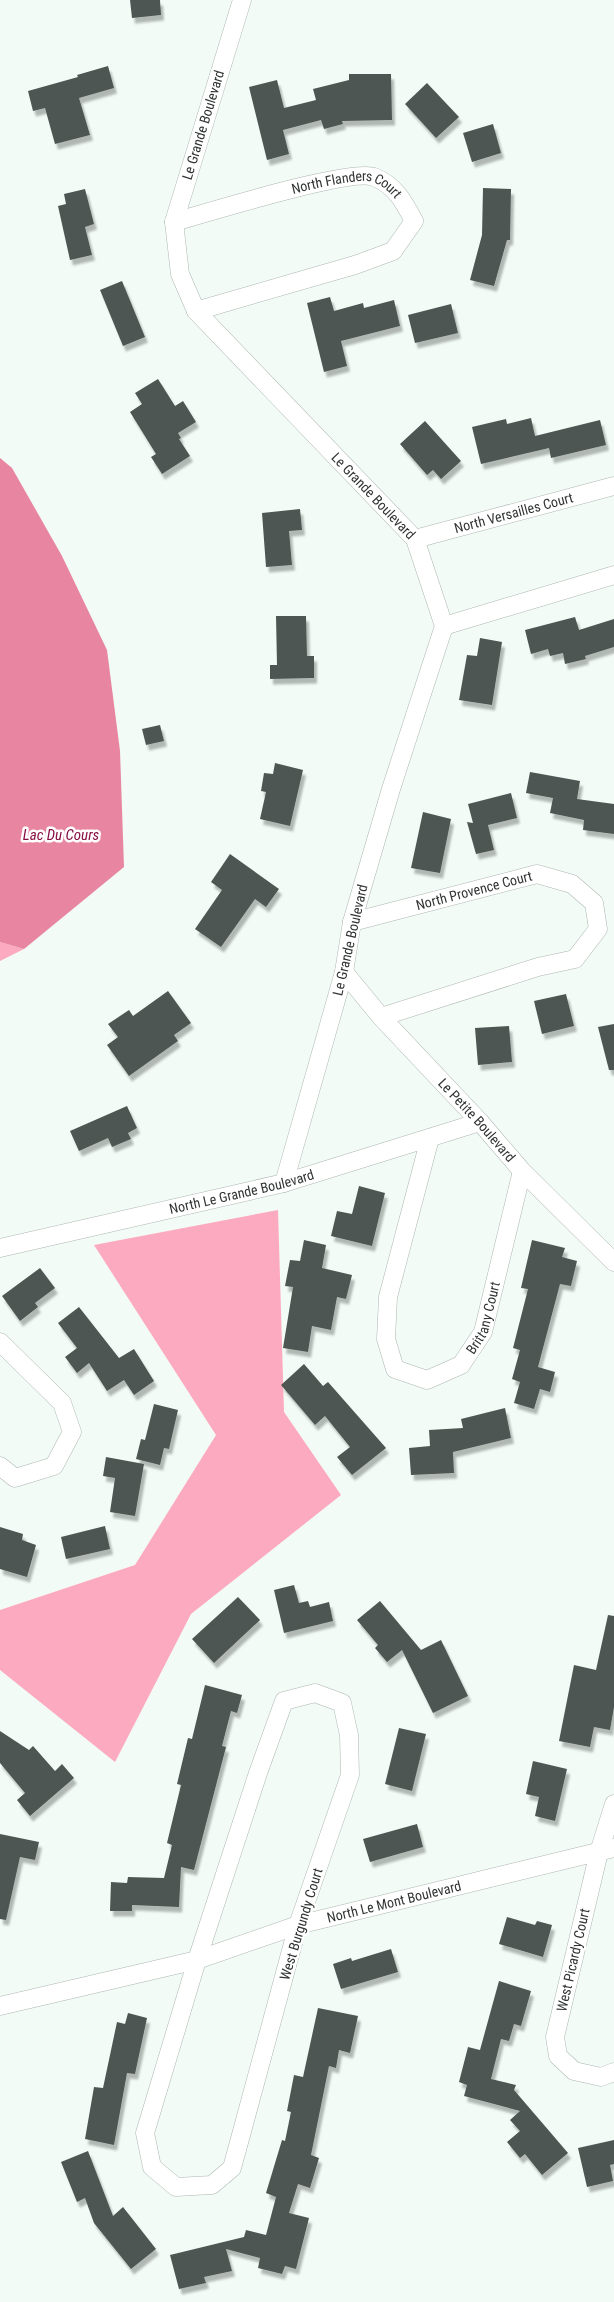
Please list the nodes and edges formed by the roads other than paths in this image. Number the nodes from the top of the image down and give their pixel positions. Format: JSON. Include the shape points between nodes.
{"nodes":[{"id":1,"x":242,"y":0,"type":"edge"},
{"id":2,"x":174,"y":222,"type":"junction"},
{"id":3,"x":196,"y":311,"type":"junction"},
{"id":4,"x":614,"y":486,"type":"edge"},
{"id":5,"x":415,"y":539,"type":"junction"},
{"id":6,"x":614,"y":575,"type":"edge"},
{"id":7,"x":444,"y":626,"type":"junction"},
{"id":8,"x":352,"y":922,"type":"junction"},
{"id":9,"x":344,"y":972,"type":"junction"},
{"id":10,"x":381,"y":1017,"type":"junction"},
{"id":11,"x":480,"y":1122,"type":"junction"},
{"id":12,"x":430,"y":1138,"type":"junction"},
{"id":13,"x":522,"y":1171,"type":"junction"},
{"id":14,"x":284,"y":1183,"type":"junction"},
{"id":15,"x":0,"y":1248,"type":"edge"},
{"id":16,"x":614,"y":1262,"type":"edge"},
{"id":17,"x":0,"y":1342,"type":"edge"},
{"id":18,"x":0,"y":1466,"type":"edge"},
{"id":19,"x":614,"y":1804,"type":"edge"},
{"id":20,"x":606,"y":1850,"type":"edge"},
{"id":21,"x":298,"y":1925,"type":"junction"},
{"id":22,"x":198,"y":1960,"type":"junction"},
{"id":23,"x":0,"y":2006,"type":"edge"},
{"id":24,"x":614,"y":2072,"type":"edge"}],
"edges":[{"from":1,"to":2,"type":"street","name":"Le Grande Boulevard"},
{"from":2,"to":3,"type":"street","name":"Le Grande Boulevard","via":[[180,274]]},
{"from":2,"to":3,"type":"street","name":"North Flanders Court","via":[[336,178],[373,176],[398,192],[414,220],[393,251]]},
{"from":3,"to":5,"type":"street","name":"Le Grande Boulevard"},
{"from":4,"to":5,"type":"street","name":"North Versailles Court"},
{"from":5,"to":7,"type":"street","name":"Le Grande Boulevard"},
{"from":6,"to":7,"type":"street"},
{"from":7,"to":8,"type":"street","name":"Le Grande Boulevard"},
{"from":8,"to":9,"type":"street","name":"Le Grande Boulevard"},
{"from":8,"to":10,"type":"street","name":"North Provence Court","via":[[537,874],[572,884],[594,902],[598,929],[575,959]]},
{"from":9,"to":10,"type":"street","name":"Le Petite Boulevard"},
{"from":9,"to":14,"type":"street","name":"Le Grande Boulevard"},
{"from":10,"to":11,"type":"street","name":"Le Petite Boulevard"},
{"from":11,"to":12,"type":"street","name":"North Le Grande Boulevard"},
{"from":11,"to":13,"type":"street","name":"Le Petite Boulevard"},
{"from":12,"to":13,"type":"street","name":"Brittany Court","via":[[388,1297],[386,1339],[395,1369],[427,1380],[461,1365],[483,1332]]},
{"from":12,"to":14,"type":"street","name":"North Le Grande Boulevard"},
{"from":13,"to":16,"type":"street","name":"Le Petite Boulevard"},
{"from":14,"to":15,"type":"street","name":"North Le Grande Boulevard"},
{"from":17,"to":18,"type":"street","via":[[62,1403],[72,1432],[54,1466],[15,1478]]},
{"from":19,"to":20,"type":"street","name":"West Picardy Court"},
{"from":20,"to":21,"type":"street","name":"North Le Mont Boulevard"},
{"from":20,"to":24,"type":"street","name":"West Picardy Court","via":[[555,2037],[558,2056],[574,2071],[601,2077]]},
{"from":21,"to":22,"type":"street","name":"North Le Mont Boulevard"},
{"from":21,"to":22,"type":"street","name":"West Burgundy Court","via":[[232,2168],[212,2185],[176,2187],[152,2167],[144,2133]]},
{"from":21,"to":22,"type":"street","name":"West Burgundy Court","via":[[350,1775],[349,1735],[342,1703],[315,1693],[284,1701]]},
{"from":22,"to":23,"type":"street","name":"North Le Mont Boulevard"}]}
